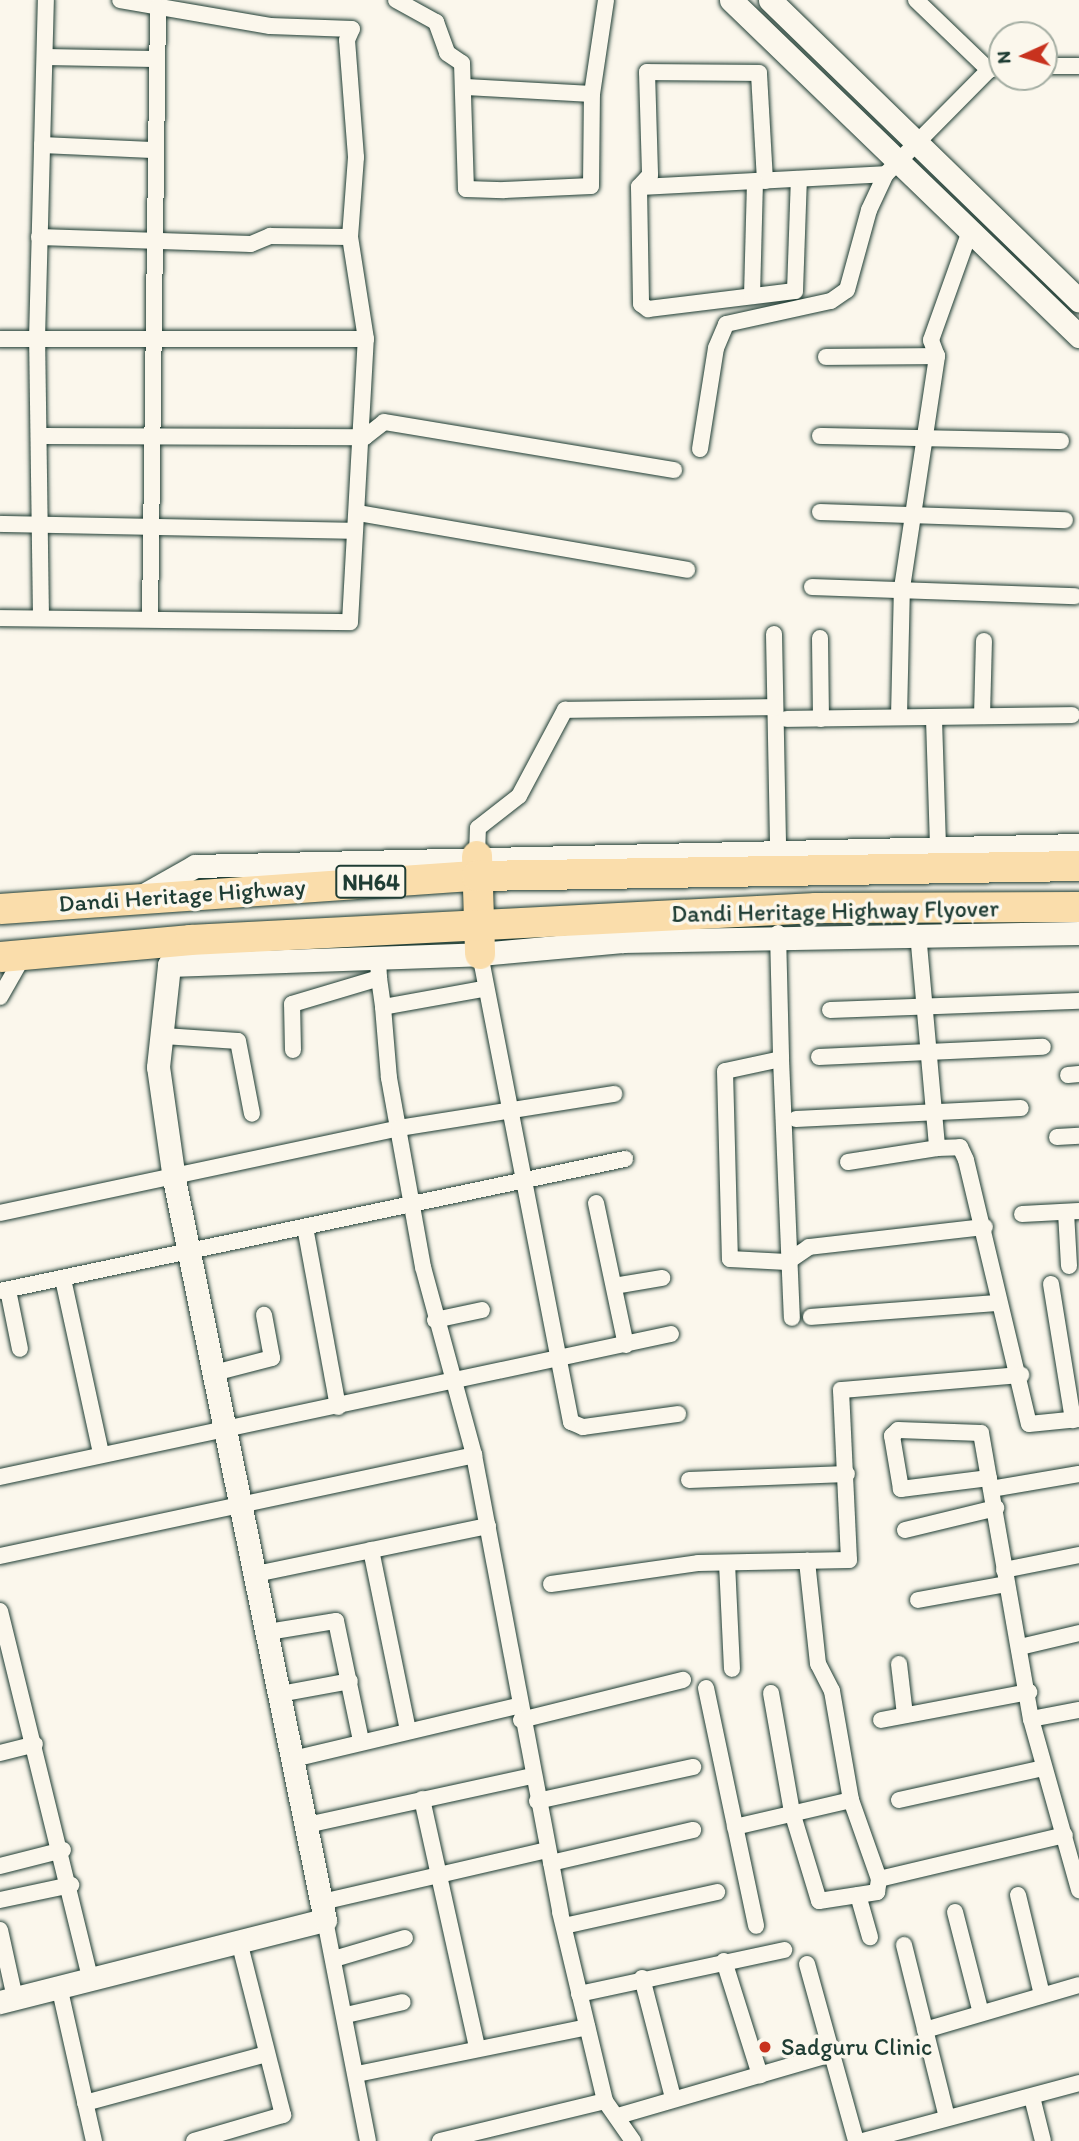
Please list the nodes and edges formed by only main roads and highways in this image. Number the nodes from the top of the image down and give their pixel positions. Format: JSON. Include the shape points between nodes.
{"nodes":[{"id":1,"x":581,"y":853,"type":"road end"},
{"id":2,"x":477,"y":865,"type":"junction"},
{"id":3,"x":1079,"y":866,"type":"edge"},
{"id":4,"x":617,"y":873,"type":"junction"},
{"id":5,"x":1079,"y":907,"type":"edge"},
{"id":6,"x":0,"y":909,"type":"edge"},
{"id":7,"x":591,"y":920,"type":"joint"},
{"id":8,"x":480,"y":924,"type":"junction"},
{"id":9,"x":480,"y":954,"type":"road end"},
{"id":10,"x":22,"y":955,"type":"edge"}],
"edges":[{"from":1,"to":4,"type":"highway"},
{"from":2,"to":4,"type":"highway","name":"Dandi Heritage Highway","number":"NH64"},
{"from":2,"to":6,"type":"highway","name":"Dandi Heritage Highway","number":"NH64"},
{"from":2,"to":8,"type":"highway"},
{"from":3,"to":4,"type":"highway","name":"Dandi Heritage Highway Flyover","number":"NH64"},
{"from":5,"to":7,"type":"highway","name":"Dandi Heritage Highway Flyover","number":"NH64"},
{"from":7,"to":8,"type":"highway","name":"Dandi Heritage Highway","number":"NH64"},
{"from":8,"to":9,"type":"highway"},
{"from":8,"to":10,"type":"highway","name":"Dandi Heritage Highway","number":"NH64"}]}
